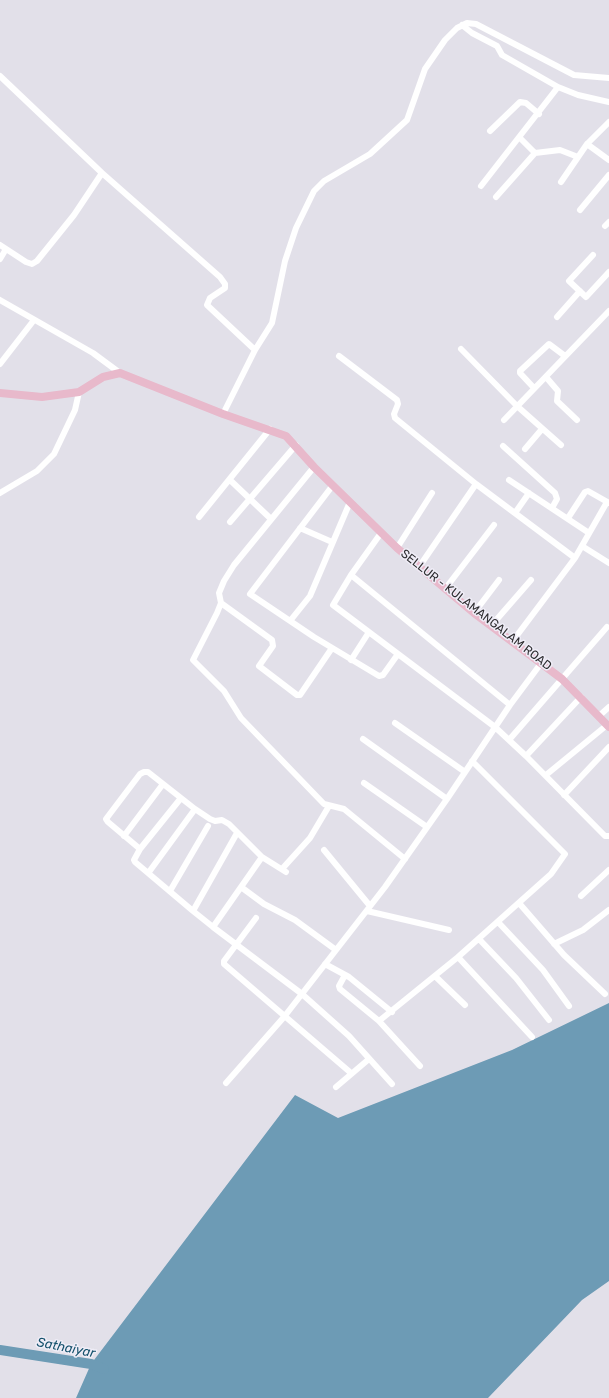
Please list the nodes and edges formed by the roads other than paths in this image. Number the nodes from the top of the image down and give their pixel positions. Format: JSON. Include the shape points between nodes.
{"nodes":[{"id":1,"x":462,"y":25,"type":"junction"},
{"id":2,"x":0,"y":76,"type":"edge"},
{"id":3,"x":609,"y":78,"type":"edge"},
{"id":4,"x":558,"y":87,"type":"junction"},
{"id":5,"x":609,"y":102,"type":"edge"},
{"id":6,"x":539,"y":114,"type":"junction"},
{"id":7,"x":609,"y":122,"type":"edge"},
{"id":8,"x":490,"y":131,"type":"dead end"},
{"id":9,"x":520,"y":138,"type":"junction"},
{"id":10,"x":587,"y":144,"type":"junction"},
{"id":11,"x":535,"y":153,"type":"junction"},
{"id":12,"x":578,"y":158,"type":"junction"},
{"id":13,"x":609,"y":160,"type":"edge"},
{"id":14,"x":102,"y":173,"type":"junction"},
{"id":15,"x":609,"y":175,"type":"edge"},
{"id":16,"x":561,"y":182,"type":"dead end"},
{"id":17,"x":481,"y":186,"type":"dead end"},
{"id":18,"x":496,"y":197,"type":"dead end"},
{"id":19,"x":580,"y":210,"type":"dead end"},
{"id":20,"x":0,"y":245,"type":"edge"},
{"id":21,"x":6,"y":250,"type":"junction"},
{"id":22,"x":593,"y":255,"type":"dead end"},
{"id":23,"x":0,"y":259,"type":"edge"},
{"id":24,"x":609,"y":272,"type":"edge"},
{"id":25,"x":580,"y":291,"type":"junction"},
{"id":26,"x":0,"y":300,"type":"edge"},
{"id":27,"x":609,"y":311,"type":"edge"},
{"id":28,"x":557,"y":317,"type":"dead end"},
{"id":29,"x":606,"y":319,"type":"edge"},
{"id":30,"x":34,"y":320,"type":"junction"},
{"id":31,"x":461,"y":349,"type":"dead end"},
{"id":32,"x":255,"y":350,"type":"junction"},
{"id":33,"x":339,"y":356,"type":"dead end"},
{"id":34,"x":565,"y":356,"type":"junction"},
{"id":35,"x":0,"y":364,"type":"edge"},
{"id":36,"x":120,"y":373,"type":"junction"},
{"id":37,"x":546,"y":377,"type":"junction"},
{"id":38,"x":534,"y":388,"type":"junction"},
{"id":39,"x":0,"y":392,"type":"edge"},
{"id":40,"x":79,"y":392,"type":"junction"},
{"id":41,"x":517,"y":406,"type":"junction"},
{"id":42,"x":223,"y":414,"type":"junction"},
{"id":43,"x":504,"y":420,"type":"dead end"},
{"id":44,"x":577,"y":420,"type":"dead end"},
{"id":45,"x":270,"y":429,"type":"junction"},
{"id":46,"x":542,"y":429,"type":"junction"},
{"id":47,"x":296,"y":445,"type":"junction"},
{"id":48,"x":560,"y":445,"type":"dead end"},
{"id":49,"x":503,"y":446,"type":"dead end"},
{"id":50,"x":525,"y":448,"type":"dead end"},
{"id":51,"x":314,"y":467,"type":"junction"},
{"id":52,"x":230,"y":480,"type":"junction"},
{"id":53,"x":509,"y":480,"type":"dead end"},
{"id":54,"x":476,"y":484,"type":"junction"},
{"id":55,"x":333,"y":485,"type":"junction"},
{"id":56,"x":0,"y":493,"type":"edge"},
{"id":57,"x":432,"y":493,"type":"dead end"},
{"id":58,"x":529,"y":493,"type":"junction"},
{"id":59,"x":250,"y":499,"type":"junction"},
{"id":60,"x":350,"y":502,"type":"junction"},
{"id":61,"x":608,"y":503,"type":"edge"},
{"id":62,"x":552,"y":508,"type":"junction"},
{"id":63,"x":515,"y":513,"type":"junction"},
{"id":64,"x":199,"y":517,"type":"dead end"},
{"id":65,"x":568,"y":518,"type":"junction"},
{"id":66,"x":271,"y":519,"type":"junction"},
{"id":67,"x":230,"y":522,"type":"dead end"},
{"id":68,"x":494,"y":525,"type":"dead end"},
{"id":69,"x":300,"y":528,"type":"junction"},
{"id":70,"x":381,"y":533,"type":"junction"},
{"id":71,"x":590,"y":533,"type":"junction"},
{"id":72,"x":332,"y":542,"type":"junction"},
{"id":73,"x":582,"y":546,"type":"junction"},
{"id":74,"x":397,"y":548,"type":"junction"},
{"id":75,"x":574,"y":558,"type":"junction"},
{"id":76,"x":609,"y":563,"type":"edge"},
{"id":77,"x":419,"y":567,"type":"junction"},
{"id":78,"x":351,"y":575,"type":"junction"},
{"id":79,"x":499,"y":580,"type":"dead end"},
{"id":80,"x":531,"y":580,"type":"dead end"},
{"id":81,"x":445,"y":589,"type":"junction"},
{"id":82,"x":221,"y":604,"type":"junction"},
{"id":83,"x":474,"y":612,"type":"junction"},
{"id":84,"x":290,"y":621,"type":"junction"},
{"id":85,"x":491,"y":626,"type":"junction"},
{"id":86,"x":607,"y":627,"type":"dead end"},
{"id":87,"x":369,"y":632,"type":"junction"},
{"id":88,"x":512,"y":642,"type":"junction"},
{"id":89,"x":332,"y":648,"type":"junction"},
{"id":90,"x":398,"y":654,"type":"junction"},
{"id":91,"x":351,"y":660,"type":"junction"},
{"id":92,"x":542,"y":662,"type":"junction"},
{"id":93,"x":562,"y":678,"type":"junction"},
{"id":94,"x":581,"y":697,"type":"junction"},
{"id":95,"x":510,"y":705,"type":"junction"},
{"id":96,"x":609,"y":707,"type":"edge"},
{"id":97,"x":599,"y":716,"type":"junction"},
{"id":98,"x":395,"y":723,"type":"dead end"},
{"id":99,"x":608,"y":726,"type":"edge"},
{"id":100,"x":495,"y":727,"type":"junction"},
{"id":101,"x":363,"y":739,"type":"dead end"},
{"id":102,"x":509,"y":740,"type":"junction"},
{"id":103,"x":609,"y":747,"type":"edge"},
{"id":104,"x":526,"y":756,"type":"junction"},
{"id":105,"x":472,"y":761,"type":"junction"},
{"id":106,"x":465,"y":772,"type":"junction"},
{"id":107,"x":546,"y":775,"type":"junction"},
{"id":108,"x":364,"y":783,"type":"dead end"},
{"id":109,"x":163,"y":784,"type":"junction"},
{"id":110,"x":564,"y":795,"type":"junction"},
{"id":111,"x":181,"y":798,"type":"junction"},
{"id":112,"x":447,"y":799,"type":"junction"},
{"id":113,"x":329,"y":806,"type":"junction"},
{"id":114,"x":195,"y":809,"type":"junction"},
{"id":115,"x":208,"y":826,"type":"dead end"},
{"id":116,"x":427,"y":828,"type":"junction"},
{"id":117,"x":237,"y":833,"type":"junction"},
{"id":118,"x":124,"y":836,"type":"junction"},
{"id":119,"x":609,"y":836,"type":"edge"},
{"id":120,"x":140,"y":849,"type":"junction"},
{"id":121,"x":324,"y":850,"type":"dead end"},
{"id":122,"x":262,"y":857,"type":"junction"},
{"id":123,"x":405,"y":859,"type":"junction"},
{"id":124,"x":609,"y":870,"type":"edge"},
{"id":125,"x":148,"y":872,"type":"junction"},
{"id":126,"x":241,"y":887,"type":"junction"},
{"id":127,"x":170,"y":891,"type":"junction"},
{"id":128,"x":581,"y":896,"type":"dead end"},
{"id":129,"x":519,"y":903,"type":"junction"},
{"id":130,"x":369,"y":908,"type":"junction"},
{"id":131,"x":609,"y":910,"type":"edge"},
{"id":132,"x":193,"y":911,"type":"junction"},
{"id":133,"x":256,"y":918,"type":"dead end"},
{"id":134,"x":498,"y":922,"type":"junction"},
{"id":135,"x":213,"y":927,"type":"junction"},
{"id":136,"x":449,"y":930,"type":"dead end"},
{"id":137,"x":479,"y":939,"type":"junction"},
{"id":138,"x":237,"y":944,"type":"junction"},
{"id":139,"x":554,"y":944,"type":"junction"},
{"id":140,"x":336,"y":950,"type":"junction"},
{"id":141,"x":458,"y":957,"type":"junction"},
{"id":142,"x":325,"y":964,"type":"junction"},
{"id":143,"x":345,"y":975,"type":"junction"},
{"id":144,"x":436,"y":977,"type":"junction"},
{"id":145,"x":302,"y":994,"type":"junction"},
{"id":146,"x":605,"y":994,"type":"dead end"},
{"id":147,"x":464,"y":1005,"type":"dead end"},
{"id":148,"x":569,"y":1006,"type":"dead end"},
{"id":149,"x":392,"y":1012,"type":"junction"},
{"id":150,"x":284,"y":1017,"type":"junction"},
{"id":151,"x":549,"y":1020,"type":"dead end"},
{"id":152,"x":379,"y":1022,"type":"junction"},
{"id":153,"x":532,"y":1037,"type":"dead end"},
{"id":154,"x":369,"y":1058,"type":"junction"},
{"id":155,"x":420,"y":1066,"type":"dead end"},
{"id":156,"x":351,"y":1073,"type":"junction"},
{"id":157,"x":226,"y":1083,"type":"dead end"},
{"id":158,"x":392,"y":1084,"type":"dead end"},
{"id":159,"x":336,"y":1087,"type":"dead end"}],
"edges":[{"from":1,"to":3,"type":"street","via":[[476,24],[574,75]]},
{"from":1,"to":4,"type":"street","via":[[497,46],[502,55]]},
{"from":1,"to":32,"type":"street","via":[[445,40],[425,69],[407,120],[370,154],[324,181],[314,191],[296,228],[285,261],[272,323]]},
{"from":2,"to":14,"type":"street"},
{"from":4,"to":5,"type":"street","via":[[578,95]]},
{"from":4,"to":6,"type":"street"},
{"from":6,"to":8,"type":"street","via":[[526,103],[520,102]]},
{"from":6,"to":9,"type":"street"},
{"from":7,"to":10,"type":"street"},
{"from":9,"to":11,"type":"street"},
{"from":9,"to":17,"type":"street"},
{"from":10,"to":12,"type":"street"},
{"from":10,"to":13,"type":"street"},
{"from":11,"to":12,"type":"street","via":[[560,150]]},
{"from":11,"to":18,"type":"street"},
{"from":12,"to":16,"type":"street"},
{"from":14,"to":21,"type":"street","via":[[74,215],[37,261],[32,264],[26,262]]},
{"from":14,"to":32,"type":"street","via":[[220,277],[225,288],[210,298],[207,305]]},
{"from":15,"to":19,"type":"street"},
{"from":20,"to":21,"type":"street"},
{"from":21,"to":23,"type":"street"},
{"from":22,"to":25,"type":"street","via":[[569,282]]},
{"from":24,"to":25,"type":"street","via":[[586,297]]},
{"from":25,"to":28,"type":"street"},
{"from":26,"to":30,"type":"street"},
{"from":27,"to":29,"type":"street"},
{"from":29,"to":34,"type":"street"},
{"from":30,"to":35,"type":"street"},
{"from":30,"to":36,"type":"street","via":[[93,353]]},
{"from":31,"to":41,"type":"street"},
{"from":32,"to":42,"type":"street"},
{"from":33,"to":54,"type":"street","via":[[397,400],[395,418]]},
{"from":34,"to":37,"type":"street"},
{"from":34,"to":38,"type":"street","via":[[549,344],[520,370]]},
{"from":36,"to":40,"type":"main road","via":[[103,377]]},
{"from":36,"to":42,"type":"main road","name":"SELLUR - KULAMANGALAM ROAD"},
{"from":37,"to":38,"type":"street"},
{"from":37,"to":44,"type":"street","via":[[558,391],[557,401]]},
{"from":38,"to":41,"type":"street"},
{"from":39,"to":40,"type":"main road","via":[[42,397]]},
{"from":40,"to":56,"type":"street","via":[[75,410],[54,454],[37,471]]},
{"from":41,"to":43,"type":"street"},
{"from":41,"to":46,"type":"street"},
{"from":42,"to":45,"type":"main road","name":"SELLUR - KULAMANGALAM ROAD"},
{"from":45,"to":47,"type":"main road","name":"SELLUR - KULAMANGALAM ROAD","via":[[286,436]]},
{"from":45,"to":52,"type":"street"},
{"from":46,"to":48,"type":"street"},
{"from":46,"to":50,"type":"street"},
{"from":47,"to":51,"type":"main road","name":"SELLUR - KULAMANGALAM ROAD"},
{"from":47,"to":59,"type":"street"},
{"from":49,"to":62,"type":"street","via":[[555,493],[556,499]]},
{"from":51,"to":55,"type":"main road","name":"SELLUR - KULAMANGALAM ROAD"},
{"from":51,"to":66,"type":"street"},
{"from":52,"to":59,"type":"street"},
{"from":52,"to":64,"type":"street"},
{"from":53,"to":58,"type":"street"},
{"from":54,"to":63,"type":"street"},
{"from":54,"to":77,"type":"street"},
{"from":55,"to":60,"type":"main road","name":"SELLUR - KULAMANGALAM ROAD"},
{"from":55,"to":69,"type":"street"},
{"from":57,"to":74,"type":"street"},
{"from":58,"to":62,"type":"street"},
{"from":58,"to":63,"type":"street"},
{"from":59,"to":66,"type":"street"},
{"from":59,"to":67,"type":"street"},
{"from":60,"to":70,"type":"main road","name":"SELLUR - KULAMANGALAM ROAD"},
{"from":60,"to":72,"type":"street"},
{"from":61,"to":65,"type":"street","via":[[588,491],[585,492]]},
{"from":61,"to":71,"type":"street"},
{"from":62,"to":65,"type":"street"},
{"from":63,"to":75,"type":"street"},
{"from":65,"to":71,"type":"street"},
{"from":66,"to":82,"type":"street","via":[[224,581],[219,593]]},
{"from":68,"to":81,"type":"street"},
{"from":69,"to":72,"type":"street"},
{"from":69,"to":84,"type":"street","via":[[250,594]]},
{"from":70,"to":74,"type":"main road","name":"SELLUR - KULAMANGALAM ROAD"},
{"from":70,"to":78,"type":"street"},
{"from":71,"to":73,"type":"street"},
{"from":72,"to":84,"type":"street","via":[[308,600]]},
{"from":73,"to":75,"type":"street"},
{"from":73,"to":76,"type":"street"},
{"from":74,"to":77,"type":"main road","name":"SELLUR - KULAMANGALAM ROAD"},
{"from":75,"to":88,"type":"street"},
{"from":77,"to":81,"type":"main road","name":"SELLUR - KULAMANGALAM ROAD"},
{"from":78,"to":87,"type":"street","via":[[333,605]]},
{"from":78,"to":95,"type":"street"},
{"from":79,"to":83,"type":"street"},
{"from":80,"to":85,"type":"street"},
{"from":81,"to":83,"type":"main road","name":"SELLUR - KULAMANGALAM ROAD"},
{"from":82,"to":89,"type":"street","via":[[272,640],[273,646],[259,666],[297,695],[300,695]]},
{"from":82,"to":113,"type":"street","via":[[194,656],[194,663],[224,691],[241,718],[280,760]]},
{"from":83,"to":85,"type":"main road","name":"SELLUR - KULAMANGALAM ROAD"},
{"from":84,"to":89,"type":"street"},
{"from":85,"to":88,"type":"main road","name":"SELLUR - KULAMANGALAM ROAD"},
{"from":86,"to":93,"type":"street"},
{"from":87,"to":90,"type":"street"},
{"from":87,"to":91,"type":"street"},
{"from":88,"to":92,"type":"main road","name":"SELLUR - KULAMANGALAM ROAD"},
{"from":89,"to":91,"type":"street"},
{"from":90,"to":91,"type":"street","via":[[381,676]]},
{"from":90,"to":100,"type":"street"},
{"from":92,"to":93,"type":"main road","name":"SELLUR - KULAMANGALAM ROAD"},
{"from":92,"to":95,"type":"street"},
{"from":93,"to":94,"type":"main road","name":"SELLUR - KULAMANGALAM ROAD"},
{"from":93,"to":102,"type":"street"},
{"from":94,"to":97,"type":"main road","name":"SELLUR - KULAMANGALAM ROAD"},
{"from":94,"to":104,"type":"street"},
{"from":95,"to":100,"type":"street"},
{"from":96,"to":97,"type":"street"},
{"from":97,"to":99,"type":"main road","name":"SELLUR - KULAMANGALAM ROAD"},
{"from":98,"to":106,"type":"street"},
{"from":99,"to":107,"type":"street"},
{"from":100,"to":102,"type":"street"},
{"from":100,"to":105,"type":"street"},
{"from":101,"to":112,"type":"street"},
{"from":102,"to":104,"type":"street"},
{"from":103,"to":110,"type":"street"},
{"from":104,"to":107,"type":"street"},
{"from":105,"to":106,"type":"street"},
{"from":105,"to":129,"type":"street","via":[[565,854],[551,874]]},
{"from":106,"to":112,"type":"street"},
{"from":107,"to":110,"type":"street"},
{"from":108,"to":116,"type":"street"},
{"from":109,"to":111,"type":"street"},
{"from":109,"to":118,"type":"street"},
{"from":109,"to":118,"type":"street","via":[[148,772],[140,774],[108,815],[108,822]]},
{"from":110,"to":119,"type":"street","via":[[605,836]]},
{"from":111,"to":114,"type":"street"},
{"from":111,"to":120,"type":"street"},
{"from":112,"to":116,"type":"street"},
{"from":113,"to":122,"type":"street","via":[[310,838],[284,871]]},
{"from":113,"to":123,"type":"street","via":[[344,809]]},
{"from":114,"to":117,"type":"street","via":[[210,819],[225,821]]},
{"from":114,"to":125,"type":"street"},
{"from":115,"to":127,"type":"street"},
{"from":116,"to":123,"type":"street"},
{"from":117,"to":122,"type":"street"},
{"from":117,"to":132,"type":"street"},
{"from":118,"to":120,"type":"street"},
{"from":120,"to":125,"type":"street","via":[[134,861]]},
{"from":121,"to":130,"type":"street"},
{"from":122,"to":126,"type":"street"},
{"from":123,"to":130,"type":"street"},
{"from":124,"to":128,"type":"street"},
{"from":125,"to":127,"type":"street"},
{"from":126,"to":135,"type":"street"},
{"from":126,"to":140,"type":"street","via":[[264,904],[295,920]]},
{"from":127,"to":132,"type":"street"},
{"from":129,"to":134,"type":"street"},
{"from":129,"to":139,"type":"street"},
{"from":130,"to":136,"type":"street"},
{"from":130,"to":140,"type":"street"},
{"from":131,"to":139,"type":"street","via":[[583,930]]},
{"from":132,"to":135,"type":"street"},
{"from":133,"to":138,"type":"street"},
{"from":134,"to":137,"type":"street"},
{"from":134,"to":148,"type":"street","via":[[543,970]]},
{"from":135,"to":138,"type":"street"},
{"from":137,"to":141,"type":"street"},
{"from":137,"to":151,"type":"street","via":[[516,978]]},
{"from":138,"to":145,"type":"street"},
{"from":138,"to":150,"type":"street","via":[[224,964]]},
{"from":139,"to":146,"type":"street"},
{"from":140,"to":142,"type":"street"},
{"from":141,"to":144,"type":"street"},
{"from":141,"to":153,"type":"street"},
{"from":142,"to":143,"type":"street"},
{"from":142,"to":145,"type":"street"},
{"from":143,"to":149,"type":"street"},
{"from":143,"to":152,"type":"street","via":[[340,989]]},
{"from":144,"to":147,"type":"street"},
{"from":144,"to":149,"type":"street"},
{"from":145,"to":150,"type":"street"},
{"from":145,"to":154,"type":"street","via":[[349,1036]]},
{"from":149,"to":152,"type":"street"},
{"from":150,"to":156,"type":"street"},
{"from":150,"to":157,"type":"street"},
{"from":152,"to":155,"type":"street"},
{"from":154,"to":156,"type":"street"},
{"from":154,"to":158,"type":"street"},
{"from":156,"to":159,"type":"street"}]}
